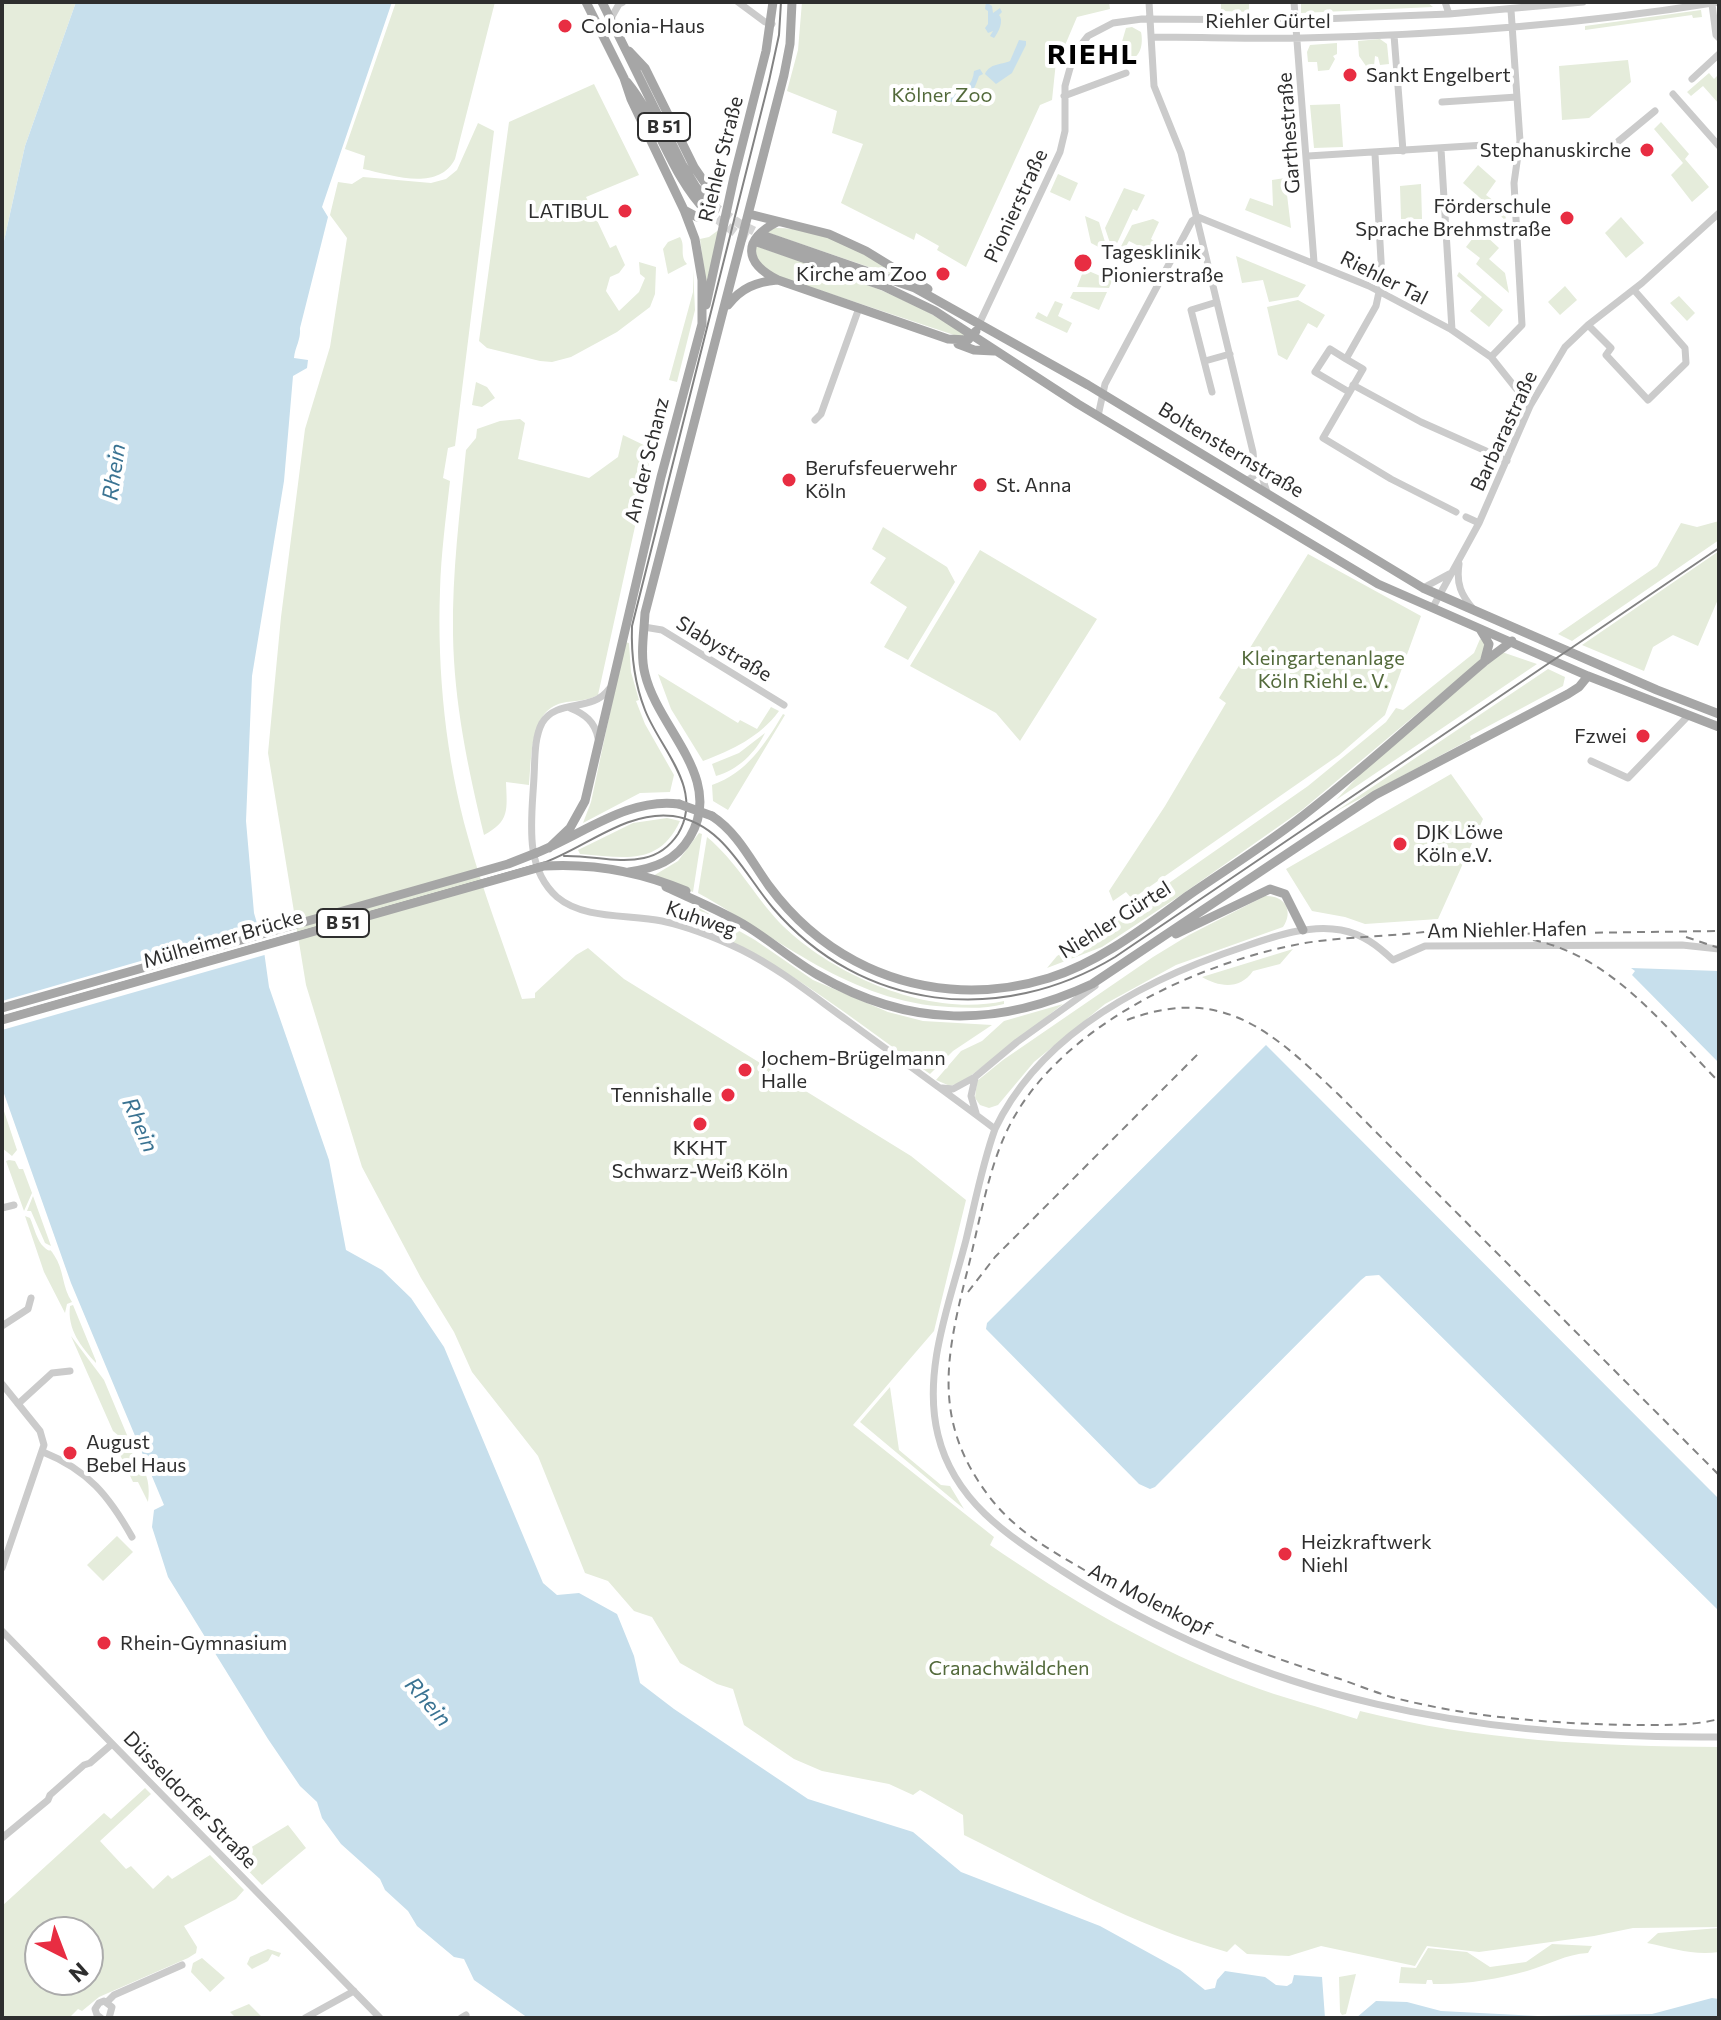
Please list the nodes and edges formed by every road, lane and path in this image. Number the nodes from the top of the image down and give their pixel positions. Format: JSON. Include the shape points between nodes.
{"nodes":[{"id":1,"x":586,"y":2,"type":"edge"},
{"id":2,"x":602,"y":2,"type":"edge"},
{"id":3,"x":623,"y":2,"type":"edge"},
{"id":4,"x":738,"y":2,"type":"edge"},
{"id":5,"x":773,"y":2,"type":"edge"},
{"id":6,"x":792,"y":2,"type":"edge"},
{"id":7,"x":1149,"y":2,"type":"edge"},
{"id":8,"x":1294,"y":2,"type":"edge"},
{"id":9,"x":1445,"y":2,"type":"edge"},
{"id":10,"x":1583,"y":2,"type":"edge"},
{"id":11,"x":1716,"y":3,"type":"edge"},
{"id":12,"x":1524,"y":6,"type":"edge"},
{"id":13,"x":1511,"y":10,"type":"junction"},
{"id":14,"x":1449,"y":14,"type":"junction"},
{"id":15,"x":610,"y":20,"type":"junction"},
{"id":16,"x":1149,"y":20,"type":"junction"},
{"id":17,"x":1295,"y":20,"type":"junction"},
{"id":18,"x":772,"y":24,"type":"junction"},
{"id":19,"x":1512,"y":27,"type":"junction"},
{"id":20,"x":1394,"y":35,"type":"junction"},
{"id":21,"x":1151,"y":37,"type":"junction"},
{"id":22,"x":1299,"y":38,"type":"junction"},
{"id":23,"x":1719,"y":38,"type":"edge"},
{"id":24,"x":622,"y":44,"type":"junction"},
{"id":25,"x":1719,"y":54,"type":"edge"},
{"id":26,"x":1123,"y":74,"type":"dead end"},
{"id":27,"x":624,"y":78,"type":"junction"},
{"id":28,"x":1692,"y":79,"type":"dead end"},
{"id":29,"x":1673,"y":94,"type":"dead end"},
{"id":30,"x":1064,"y":96,"type":"junction"},
{"id":31,"x":1517,"y":97,"type":"junction"},
{"id":32,"x":1442,"y":102,"type":"dead end"},
{"id":33,"x":1655,"y":111,"type":"dead end"},
{"id":34,"x":1719,"y":146,"type":"edge"},
{"id":35,"x":1441,"y":149,"type":"junction"},
{"id":36,"x":1403,"y":151,"type":"junction"},
{"id":37,"x":1375,"y":154,"type":"junction"},
{"id":38,"x":1308,"y":156,"type":"junction"},
{"id":39,"x":1516,"y":157,"type":"junction"},
{"id":40,"x":734,"y":177,"type":"junction"},
{"id":41,"x":708,"y":187,"type":"junction"},
{"id":42,"x":684,"y":210,"type":"junction"},
{"id":43,"x":749,"y":214,"type":"junction"},
{"id":44,"x":1718,"y":215,"type":"edge"},
{"id":45,"x":1198,"y":217,"type":"junction"},
{"id":46,"x":777,"y":222,"type":"junction"},
{"id":47,"x":1186,"y":233,"type":"junction"},
{"id":48,"x":1201,"y":234,"type":"junction"},
{"id":49,"x":1314,"y":262,"type":"junction"},
{"id":50,"x":778,"y":280,"type":"junction"},
{"id":51,"x":1634,"y":290,"type":"junction"},
{"id":52,"x":1380,"y":293,"type":"junction"},
{"id":53,"x":1217,"y":302,"type":"junction"},
{"id":54,"x":859,"y":308,"type":"junction"},
{"id":55,"x":952,"y":308,"type":"junction"},
{"id":56,"x":723,"y":315,"type":"junction"},
{"id":57,"x":702,"y":324,"type":"junction"},
{"id":58,"x":979,"y":324,"type":"junction"},
{"id":59,"x":1588,"y":325,"type":"junction"},
{"id":60,"x":1452,"y":330,"type":"junction"},
{"id":61,"x":974,"y":336,"type":"junction"},
{"id":62,"x":948,"y":339,"type":"junction"},
{"id":63,"x":997,"y":352,"type":"junction"},
{"id":64,"x":1230,"y":354,"type":"junction"},
{"id":65,"x":1491,"y":357,"type":"junction"},
{"id":66,"x":1346,"y":359,"type":"junction"},
{"id":67,"x":1205,"y":361,"type":"junction"},
{"id":68,"x":1109,"y":377,"type":"junction"},
{"id":69,"x":1088,"y":385,"type":"junction"},
{"id":70,"x":1351,"y":388,"type":"junction"},
{"id":71,"x":1212,"y":392,"type":"dead end"},
{"id":72,"x":1102,"y":394,"type":"junction"},
{"id":73,"x":1078,"y":404,"type":"junction"},
{"id":74,"x":1530,"y":406,"type":"junction"},
{"id":75,"x":1098,"y":416,"type":"junction"},
{"id":76,"x":815,"y":420,"type":"dead end"},
{"id":77,"x":1486,"y":451,"type":"dead end"},
{"id":78,"x":1253,"y":452,"type":"junction"},
{"id":79,"x":1495,"y":456,"type":"dead end"},
{"id":80,"x":1507,"y":461,"type":"junction"},
{"id":81,"x":1248,"y":480,"type":"junction"},
{"id":82,"x":1267,"y":492,"type":"junction"},
{"id":83,"x":1456,"y":512,"type":"dead end"},
{"id":84,"x":1466,"y":517,"type":"dead end"},
{"id":85,"x":1479,"y":523,"type":"junction"},
{"id":86,"x":1354,"y":546,"type":"junction"},
{"id":87,"x":1337,"y":559,"type":"junction"},
{"id":88,"x":1459,"y":559,"type":"junction"},
{"id":89,"x":1451,"y":573,"type":"junction"},
{"id":90,"x":1423,"y":588,"type":"junction"},
{"id":91,"x":1438,"y":596,"type":"junction"},
{"id":92,"x":1433,"y":607,"type":"junction"},
{"id":93,"x":1476,"y":612,"type":"junction"},
{"id":94,"x":644,"y":627,"type":"junction"},
{"id":95,"x":1478,"y":627,"type":"junction"},
{"id":96,"x":1535,"y":637,"type":"junction"},
{"id":97,"x":1507,"y":644,"type":"junction"},
{"id":98,"x":1587,"y":660,"type":"junction"},
{"id":99,"x":1484,"y":662,"type":"junction"},
{"id":100,"x":1613,"y":671,"type":"junction"},
{"id":101,"x":1587,"y":674,"type":"junction"},
{"id":102,"x":611,"y":687,"type":"junction"},
{"id":103,"x":784,"y":705,"type":"dead end"},
{"id":104,"x":568,"y":708,"type":"junction"},
{"id":105,"x":1719,"y":714,"type":"edge"},
{"id":106,"x":1687,"y":717,"type":"junction"},
{"id":107,"x":1719,"y":727,"type":"edge"},
{"id":108,"x":598,"y":740,"type":"junction"},
{"id":109,"x":1591,"y":761,"type":"dead end"},
{"id":110,"x":561,"y":841,"type":"junction"},
{"id":111,"x":536,"y":853,"type":"joint"},
{"id":112,"x":575,"y":868,"type":"joint"},
{"id":113,"x":626,"y":873,"type":"junction"},
{"id":114,"x":686,"y":891,"type":"joint"},
{"id":115,"x":702,"y":900,"type":"junction"},
{"id":116,"x":1303,"y":930,"type":"junction"},
{"id":117,"x":1151,"y":945,"type":"junction"},
{"id":118,"x":1719,"y":949,"type":"edge"},
{"id":119,"x":1119,"y":968,"type":"junction"},
{"id":120,"x":1026,"y":1007,"type":"junction"},
{"id":121,"x":2,"y":1008,"type":"edge"},
{"id":122,"x":2,"y":1022,"type":"edge"},
{"id":123,"x":975,"y":1077,"type":"junction"},
{"id":124,"x":941,"y":1088,"type":"junction"},
{"id":125,"x":976,"y":1115,"type":"junction"},
{"id":126,"x":995,"y":1129,"type":"junction"},
{"id":127,"x":14,"y":1205,"type":"dead end"},
{"id":128,"x":2,"y":1208,"type":"edge"},
{"id":129,"x":31,"y":1298,"type":"dead end"},
{"id":130,"x":2,"y":1326,"type":"edge"},
{"id":131,"x":70,"y":1371,"type":"dead end"},
{"id":132,"x":2,"y":1384,"type":"edge"},
{"id":133,"x":18,"y":1404,"type":"junction"},
{"id":134,"x":43,"y":1452,"type":"junction"},
{"id":135,"x":132,"y":1537,"type":"dead end"},
{"id":136,"x":2,"y":1568,"type":"edge"},
{"id":137,"x":2,"y":1631,"type":"edge"},
{"id":138,"x":1719,"y":1737,"type":"edge"},
{"id":139,"x":112,"y":1744,"type":"junction"},
{"id":140,"x":2,"y":1838,"type":"edge"},
{"id":141,"x":182,"y":1965,"type":"dead end"},
{"id":142,"x":354,"y":1991,"type":"junction"},
{"id":143,"x":107,"y":2002,"type":"junction"},
{"id":144,"x":106,"y":2018,"type":"edge"},
{"id":145,"x":305,"y":2018,"type":"edge"},
{"id":146,"x":380,"y":2018,"type":"edge"}],
"edges":[{"from":1,"to":27,"type":"main road","name":"An der Schanz","number":"B 51"},
{"from":2,"to":15,"type":"main road","name":"An der Schanz","number":"B 51"},
{"from":3,"to":15,"type":"street"},
{"from":4,"to":18,"type":"street"},
{"from":5,"to":18,"type":"main road","name":"Riehler Straße"},
{"from":6,"to":43,"type":"main road","name":"Riehler Straße","via":[[788,56]]},
{"from":7,"to":16,"type":"street"},
{"from":8,"to":17,"type":"street","name":"Garthestraße"},
{"from":9,"to":14,"type":"street"},
{"from":10,"to":12,"type":"street","name":"Riehler Gürtel"},
{"from":11,"to":19,"type":"street","name":"Riehler Gürtel"},
{"from":11,"to":23,"type":"street"},
{"from":12,"to":13,"type":"street","name":"Riehler Gürtel"},
{"from":13,"to":14,"type":"street","name":"Riehler Gürtel"},
{"from":13,"to":19,"type":"street"},
{"from":14,"to":17,"type":"street","name":"Riehler Gürtel"},
{"from":15,"to":24,"type":"main road","name":"An der Schanz","number":"B 51"},
{"from":16,"to":17,"type":"street","name":"Riehler Gürtel"},
{"from":16,"to":21,"type":"street"},
{"from":16,"to":30,"type":"street","name":"Riehler Gürtel","via":[[1113,23],[1082,41],[1070,64]]},
{"from":17,"to":22,"type":"street","name":"Garthestraße"},
{"from":18,"to":40,"type":"main road","name":"Riehler Straße"},
{"from":19,"to":20,"type":"street","name":"Riehler Gürtel"},
{"from":19,"to":31,"type":"street"},
{"from":20,"to":22,"type":"street","name":"Riehler Gürtel"},
{"from":20,"to":36,"type":"street"},
{"from":21,"to":22,"type":"street","name":"Riehler Gürtel"},
{"from":21,"to":45,"type":"street","via":[[1154,86],[1181,153]]},
{"from":22,"to":38,"type":"street","name":"Garthestraße"},
{"from":24,"to":27,"type":"main road","name":"An der Schanz","number":"B 51","via":[[709,208],[684,184]]},
{"from":24,"to":41,"type":"main road","name":"An der Schanz","via":[[645,68]]},
{"from":25,"to":28,"type":"street"},
{"from":26,"to":30,"type":"street"},
{"from":27,"to":42,"type":"main road","name":"An der Schanz","number":"B 51"},
{"from":29,"to":34,"type":"street"},
{"from":30,"to":58,"type":"street","name":"Pionierstraße","via":[[1060,152]]},
{"from":31,"to":32,"type":"street"},
{"from":31,"to":39,"type":"street"},
{"from":33,"to":39,"type":"street","via":[[1609,149]]},
{"from":35,"to":36,"type":"street"},
{"from":35,"to":39,"type":"street","via":[[1485,145],[1509,150]]},
{"from":35,"to":60,"type":"street"},
{"from":36,"to":37,"type":"street"},
{"from":37,"to":38,"type":"street"},
{"from":37,"to":52,"type":"street"},
{"from":38,"to":49,"type":"street","name":"Garthestraße"},
{"from":39,"to":65,"type":"street","via":[[1522,325]]},
{"from":40,"to":41,"type":"main road","via":[[723,186]]},
{"from":40,"to":57,"type":"main road","name":"Riehler Straße"},
{"from":41,"to":42,"type":"main road","via":[[716,199],[712,215],[702,218]]},
{"from":42,"to":57,"type":"main road","name":"An der Schanz","number":"B 51","via":[[702,266]]},
{"from":43,"to":46,"type":"main road","name":"Boltensternstraße"},
{"from":43,"to":56,"type":"main road","name":"Riehler Straße"},
{"from":44,"to":51,"type":"street","name":"Barbarastraße"},
{"from":45,"to":47,"type":"street"},
{"from":45,"to":48,"type":"street"},
{"from":45,"to":49,"type":"street","name":"Riehler Tal"},
{"from":46,"to":50,"type":"main road","via":[[756,235],[752,250],[756,266]]},
{"from":46,"to":55,"type":"main road","name":"Boltensternstraße","via":[[848,242]]},
{"from":47,"to":48,"type":"street"},
{"from":47,"to":68,"type":"street"},
{"from":48,"to":53,"type":"street"},
{"from":49,"to":52,"type":"street","name":"Riehler Tal"},
{"from":50,"to":54,"type":"main road"},
{"from":50,"to":56,"type":"main road","number":"B 51","via":[[740,292]]},
{"from":51,"to":59,"type":"street","name":"Barbarastraße"},
{"from":51,"to":59,"type":"street","via":[[1688,360],[1648,400],[1606,355],[1611,348]]},
{"from":52,"to":60,"type":"street","name":"Riehler Tal"},
{"from":52,"to":66,"type":"street"},
{"from":53,"to":64,"type":"street"},
{"from":53,"to":67,"type":"street","via":[[1191,310]]},
{"from":54,"to":62,"type":"main road"},
{"from":54,"to":76,"type":"street"},
{"from":55,"to":58,"type":"main road","name":"Boltensternstraße"},
{"from":55,"to":61,"type":"main road","name":"Boltensternstraße","via":[[915,288],[760,238],[904,295]]},
{"from":56,"to":94,"type":"main road","name":"An der Schanz","number":"B 51"},
{"from":57,"to":102,"type":"main road","name":"An der Schanz","number":"B 51"},
{"from":58,"to":61,"type":"main road"},
{"from":58,"to":69,"type":"main road","name":"Boltensternstraße"},
{"from":59,"to":74,"type":"street","name":"Barbarastraße","via":[[1565,347]]},
{"from":60,"to":65,"type":"street","name":"Riehler Tal"},
{"from":61,"to":62,"type":"main road"},
{"from":61,"to":63,"type":"main road","name":"Boltensternstraße"},
{"from":62,"to":63,"type":"main road"},
{"from":63,"to":73,"type":"main road","name":"Boltensternstraße"},
{"from":64,"to":67,"type":"street"},
{"from":64,"to":78,"type":"street"},
{"from":65,"to":74,"type":"street","name":"Riehler Tal"},
{"from":66,"to":70,"type":"street","via":[[1363,369]]},
{"from":66,"to":70,"type":"street","via":[[1330,349],[1315,372]]},
{"from":67,"to":71,"type":"street"},
{"from":68,"to":69,"type":"street"},
{"from":68,"to":72,"type":"street"},
{"from":69,"to":72,"type":"main road","name":"Boltensternstraße"},
{"from":69,"to":73,"type":"main road","via":[[1090,398]]},
{"from":70,"to":77,"type":"street"},
{"from":70,"to":83,"type":"street","via":[[1323,438]]},
{"from":72,"to":75,"type":"street"},
{"from":72,"to":81,"type":"main road","name":"Boltensternstraße"},
{"from":73,"to":75,"type":"main road","name":"Boltensternstraße"},
{"from":74,"to":80,"type":"street","name":"Barbarastraße"},
{"from":75,"to":87,"type":"main road","name":"Boltensternstraße"},
{"from":78,"to":81,"type":"street","via":[[1255,475]]},
{"from":78,"to":82,"type":"street"},
{"from":79,"to":80,"type":"street"},
{"from":80,"to":85,"type":"street","name":"Barbarastraße"},
{"from":81,"to":82,"type":"main road","name":"Boltensternstraße"},
{"from":82,"to":86,"type":"main road","name":"Boltensternstraße"},
{"from":84,"to":85,"type":"street"},
{"from":85,"to":88,"type":"street","name":"Barbarastraße"},
{"from":86,"to":87,"type":"main road"},
{"from":86,"to":90,"type":"main road","name":"Boltensternstraße"},
{"from":87,"to":92,"type":"main road","name":"Boltensternstraße","via":[[1378,584]]},
{"from":88,"to":89,"type":"street","name":"Barbarastraße"},
{"from":88,"to":93,"type":"street","via":[[1461,592]]},
{"from":89,"to":90,"type":"street"},
{"from":89,"to":91,"type":"street","name":"Barbarastraße"},
{"from":90,"to":91,"type":"main road","name":"Boltensternstraße"},
{"from":91,"to":92,"type":"street","name":"Barbarastraße"},
{"from":91,"to":93,"type":"main road","name":"Boltensternstraße"},
{"from":92,"to":95,"type":"main road","name":"Boltensternstraße"},
{"from":93,"to":96,"type":"main road","name":"Boltensternstraße"},
{"from":94,"to":103,"type":"street","name":"Slabystraße","via":[[662,630]]},
{"from":94,"to":113,"type":"main road","name":"An der Schanz","number":"B 51","via":[[645,674],[694,769],[700,806],[683,848],[652,869]]},
{"from":95,"to":97,"type":"main road","name":"Boltensternstraße"},
{"from":95,"to":99,"type":"main road","via":[[1489,644]]},
{"from":96,"to":97,"type":"main road"},
{"from":96,"to":98,"type":"main road","name":"Boltensternstraße"},
{"from":97,"to":99,"type":"main road","name":"Niehler Gürtel"},
{"from":97,"to":101,"type":"main road","name":"Boltensternstraße"},
{"from":98,"to":100,"type":"main road","name":"Boltensternstraße"},
{"from":98,"to":101,"type":"main road"},
{"from":99,"to":110,"type":"main road","name":"Niehler Gürtel","bridge":true,"via":[[1304,815],[1101,954],[1072,970],[1013,987],[965,991],[922,986],[848,958],[791,912],[737,838],[712,816],[679,804],[635,808]]},
{"from":100,"to":101,"type":"main road","via":[[1600,668]]},
{"from":100,"to":105,"type":"main road","name":"Boltensternstraße"},
{"from":101,"to":106,"type":"main road","name":"Boltensternstraße"},
{"from":101,"to":117,"type":"main road","name":"Niehler Gürtel","via":[[1568,694],[1375,795]]},
{"from":101,"to":120,"type":"main road","name":"Niehler Gürtel","via":[[1560,696],[1362,800],[1091,981]]},
{"from":102,"to":104,"type":"street","name":"Kuhweg","via":[[593,703]]},
{"from":102,"to":108,"type":"main road","name":"An der Schanz","number":"B 51"},
{"from":104,"to":108,"type":"street","via":[[583,714]]},
{"from":104,"to":124,"type":"street","name":"Kuhweg","via":[[552,712],[536,743],[531,841],[542,880],[559,899],[573,907],[688,928],[743,951],[794,981]]},
{"from":106,"to":107,"type":"main road","name":"Boltensternstraße"},
{"from":106,"to":109,"type":"street","via":[[1628,778]]},
{"from":108,"to":110,"type":"main road","name":"An der Schanz","number":"B 51","via":[[585,801]]},
{"from":110,"to":111,"type":"main road","name":"An der Schanz","number":"B 51"},
{"from":111,"to":121,"type":"main road","name":"Mülheimer Brücke","number":"B 51","bridge":true},
{"from":112,"to":115,"type":"main road","name":"Niehler Gürtel","bridge":true,"via":[[652,883]]},
{"from":112,"to":122,"type":"main road","name":"Mülheimer Brücke","number":"B 51","bridge":true,"via":[[514,877]]},
{"from":113,"to":114,"type":"main road","name":"Mülheimer Brücke","number":"B 51","bridge":true},
{"from":113,"to":122,"type":"main road","name":"Mülheimer Brücke","number":"B 51","bridge":true,"via":[[598,866],[544,866]]},
{"from":114,"to":115,"type":"main road","name":"Niehler Gürtel"},
{"from":115,"to":120,"type":"main road","name":"Niehler Gürtel","via":[[818,975],[870,999],[933,1016]]},
{"from":116,"to":117,"type":"main road","via":[[1285,894],[1270,889]]},
{"from":116,"to":118,"type":"street","name":"Am Niehler Hafen","via":[[1339,929],[1363,936],[1393,960],[1425,946]]},
{"from":116,"to":126,"type":"street","name":"Am Niehler Hafen","via":[[1214,956],[1117,1003],[1030,1072]]},
{"from":117,"to":119,"type":"main road","name":"Niehler Gürtel"},
{"from":119,"to":120,"type":"main road","name":"Niehler Gürtel","via":[[1066,996]]},
{"from":119,"to":123,"type":"street"},
{"from":123,"to":124,"type":"street","via":[[953,1089]]},
{"from":123,"to":125,"type":"street","via":[[971,1096]]},
{"from":124,"to":125,"type":"street","name":"Kuhweg"},
{"from":125,"to":126,"type":"street","name":"Kuhweg"},
{"from":126,"to":138,"type":"street","name":"Am Molenkopf","via":[[937,1354],[932,1400],[938,1437],[956,1480],[997,1527],[1135,1614],[1254,1668],[1313,1688],[1440,1719],[1518,1730]]},
{"from":127,"to":128,"type":"street"},
{"from":129,"to":130,"type":"street","via":[[28,1309]]},
{"from":131,"to":133,"type":"street","via":[[52,1373]]},
{"from":132,"to":133,"type":"street"},
{"from":133,"to":134,"type":"street","via":[[40,1431]]},
{"from":134,"to":135,"type":"street","via":[[101,1489]]},
{"from":134,"to":136,"type":"street"},
{"from":137,"to":139,"type":"street","name":"Düsseldorfer Straße"},
{"from":139,"to":140,"type":"street"},
{"from":139,"to":142,"type":"street","name":"Düsseldorfer Straße"},
{"from":141,"to":143,"type":"street"},
{"from":142,"to":145,"type":"street"},
{"from":142,"to":146,"type":"street","name":"Düsseldorfer Straße"},
{"from":143,"to":144,"type":"street","via":[[112,2007]]},
{"from":143,"to":144,"type":"street","via":[[96,2005],[95,2013]]}]}
